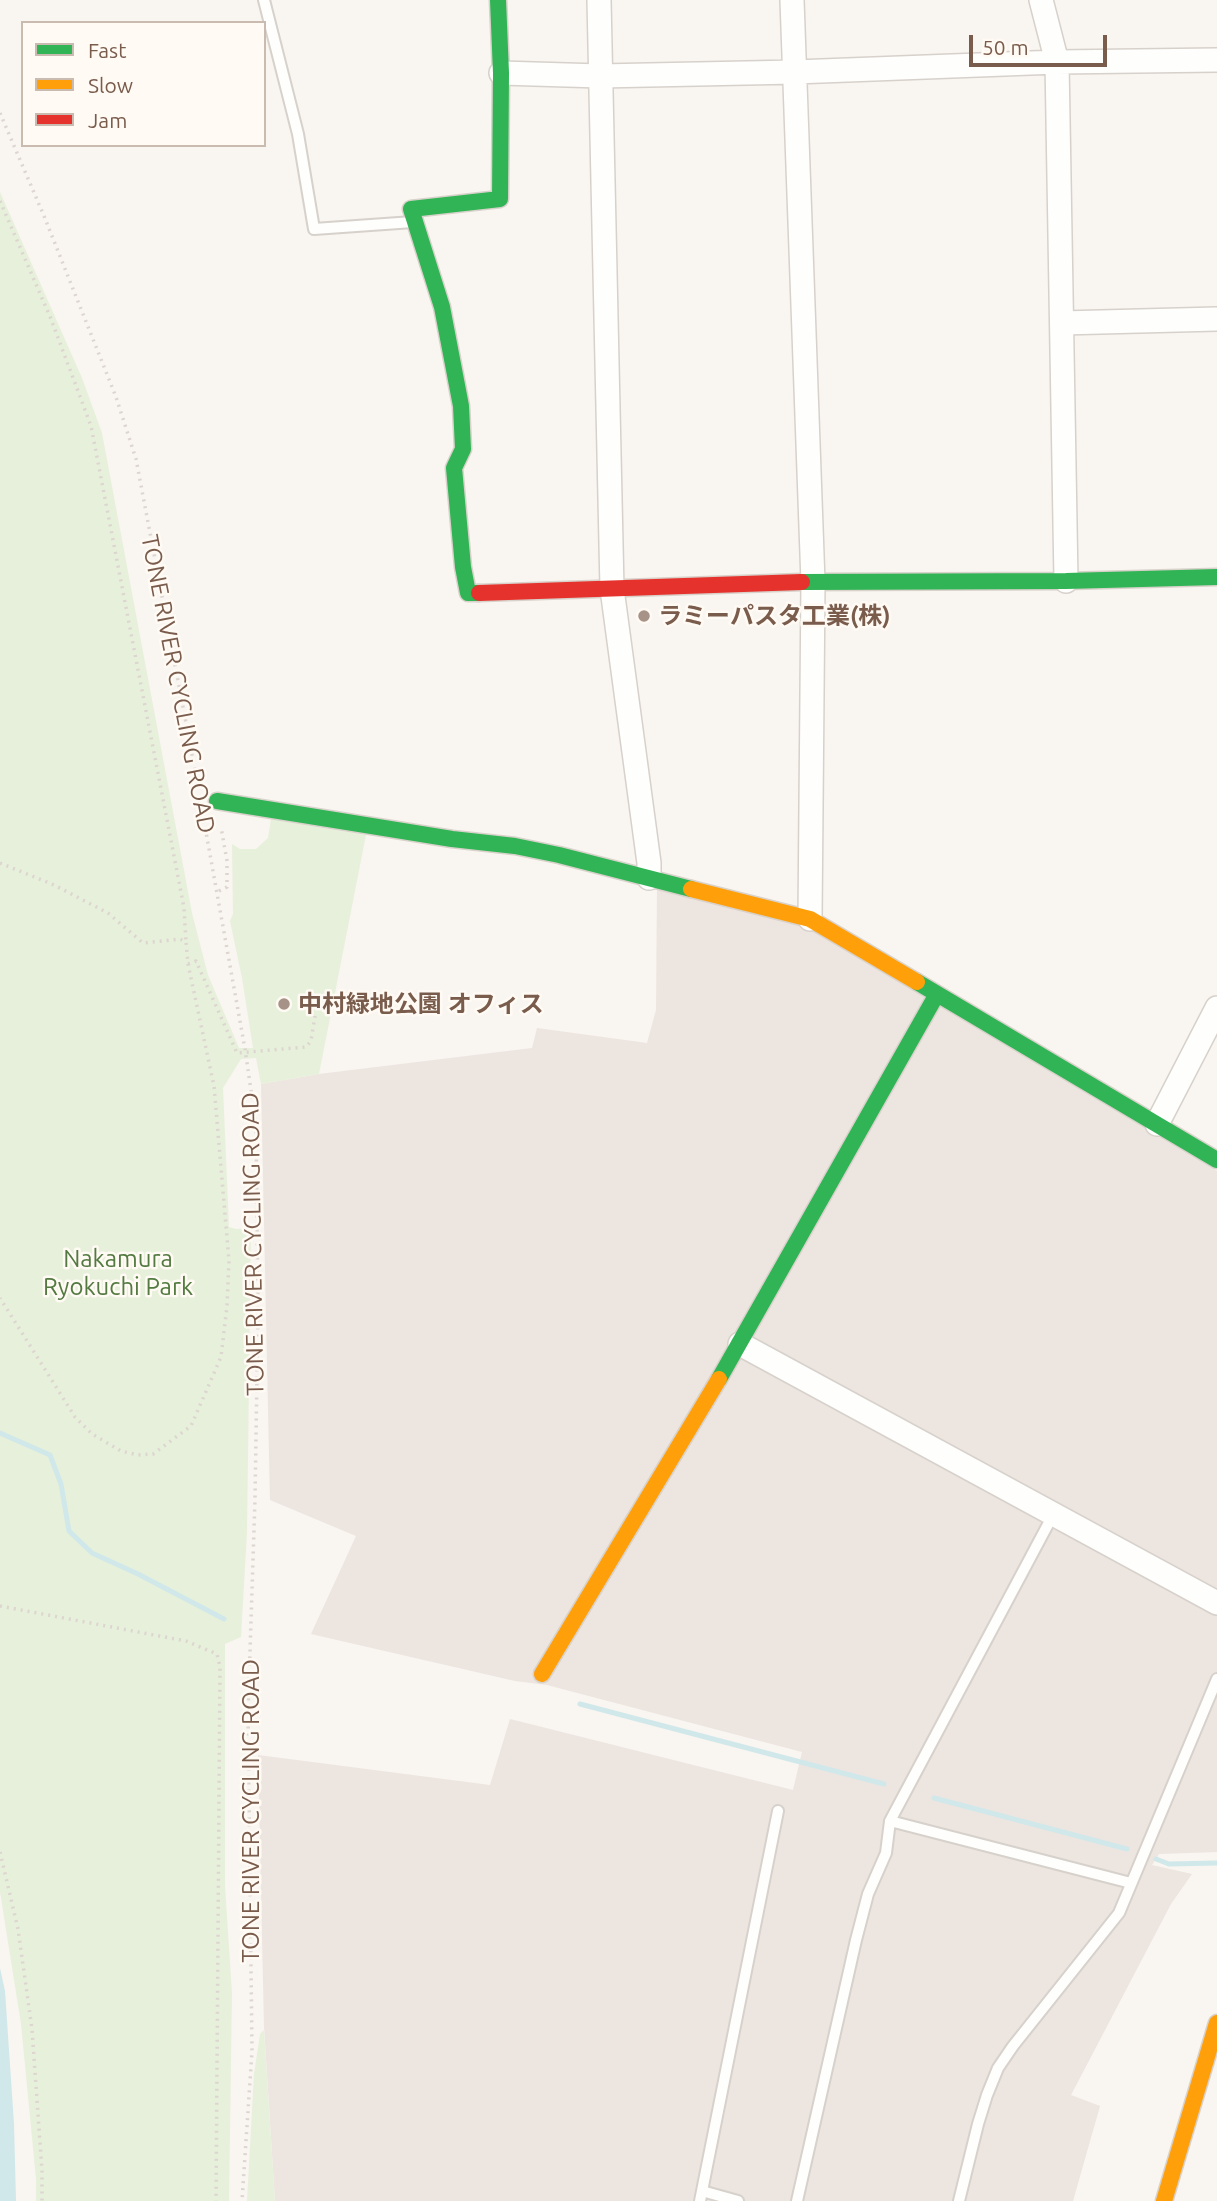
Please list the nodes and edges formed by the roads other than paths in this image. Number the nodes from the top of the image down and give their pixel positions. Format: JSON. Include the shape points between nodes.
{"nodes":[{"id":1,"x":264,"y":0,"type":"edge"},
{"id":2,"x":498,"y":0,"type":"edge"},
{"id":3,"x":599,"y":0,"type":"edge"},
{"id":4,"x":792,"y":0,"type":"edge"},
{"id":5,"x":1041,"y":0,"type":"edge"},
{"id":6,"x":1217,"y":60,"type":"edge"},
{"id":7,"x":1056,"y":62,"type":"junction"},
{"id":8,"x":795,"y":72,"type":"junction"},
{"id":9,"x":501,"y":73,"type":"junction"},
{"id":10,"x":600,"y":76,"type":"junction"},
{"id":11,"x":415,"y":222,"type":"junction"},
{"id":12,"x":1217,"y":319,"type":"edge"},
{"id":13,"x":1062,"y":323,"type":"junction"},
{"id":14,"x":1217,"y":577,"type":"edge"},
{"id":15,"x":1066,"y":581,"type":"junction"},
{"id":16,"x":813,"y":582,"type":"junction"},
{"id":17,"x":612,"y":589,"type":"junction"},
{"id":18,"x":217,"y":801,"type":"road end"},
{"id":19,"x":649,"y":878,"type":"junction"},
{"id":20,"x":810,"y":919,"type":"junction"},
{"id":21,"x":937,"y":994,"type":"junction"},
{"id":22,"x":1217,"y":1008,"type":"edge"},
{"id":23,"x":1157,"y":1124,"type":"junction"},
{"id":24,"x":1217,"y":1160,"type":"edge"},
{"id":25,"x":740,"y":1344,"type":"junction"},
{"id":26,"x":1054,"y":1514,"type":"junction"},
{"id":27,"x":1217,"y":1603,"type":"edge"},
{"id":28,"x":542,"y":1674,"type":"dead end"},
{"id":29,"x":1217,"y":1679,"type":"edge"},
{"id":30,"x":778,"y":1811,"type":"dead end"},
{"id":31,"x":890,"y":1821,"type":"junction"},
{"id":32,"x":1131,"y":1883,"type":"junction"},
{"id":33,"x":1217,"y":2023,"type":"edge"},
{"id":34,"x":701,"y":2196,"type":"edge"},
{"id":35,"x":738,"y":2201,"type":"edge"},
{"id":36,"x":797,"y":2201,"type":"edge"},
{"id":37,"x":959,"y":2201,"type":"edge"},
{"id":38,"x":1164,"y":2201,"type":"edge"}],
"edges":[{"from":1,"to":11,"type":"lane","via":[[298,134],[314,229]]},
{"from":2,"to":9,"type":"main road"},
{"from":3,"to":10,"type":"street"},
{"from":4,"to":8,"type":"street"},
{"from":5,"to":7,"type":"street"},
{"from":6,"to":7,"type":"street"},
{"from":7,"to":8,"type":"street"},
{"from":7,"to":13,"type":"street"},
{"from":8,"to":10,"type":"street"},
{"from":8,"to":16,"type":"street"},
{"from":9,"to":10,"type":"street"},
{"from":9,"to":11,"type":"main road","via":[[500,198],[411,209]]},
{"from":10,"to":17,"type":"street"},
{"from":11,"to":17,"type":"main road","via":[[442,307],[461,406],[463,449],[454,468],[468,593]]},
{"from":12,"to":13,"type":"street"},
{"from":13,"to":15,"type":"street"},
{"from":14,"to":15,"type":"main road"},
{"from":15,"to":16,"type":"main road"},
{"from":16,"to":17,"type":"main road"},
{"from":16,"to":20,"type":"street"},
{"from":17,"to":19,"type":"street"},
{"from":18,"to":19,"type":"main road","via":[[515,846]]},
{"from":19,"to":20,"type":"main road"},
{"from":20,"to":21,"type":"main road"},
{"from":21,"to":23,"type":"main road"},
{"from":21,"to":25,"type":"main road"},
{"from":22,"to":23,"type":"street"},
{"from":23,"to":24,"type":"main road"},
{"from":25,"to":26,"type":"street"},
{"from":25,"to":28,"type":"main road"},
{"from":26,"to":27,"type":"street"},
{"from":26,"to":31,"type":"lane"},
{"from":29,"to":32,"type":"lane"},
{"from":30,"to":34,"type":"lane"},
{"from":31,"to":32,"type":"lane"},
{"from":31,"to":36,"type":"lane","via":[[886,1853],[868,1894],[856,1940]]},
{"from":32,"to":37,"type":"lane","via":[[1119,1913],[998,2068],[986,2095]]},
{"from":33,"to":38,"type":"main road"},
{"from":34,"to":35,"type":"lane"}]}
